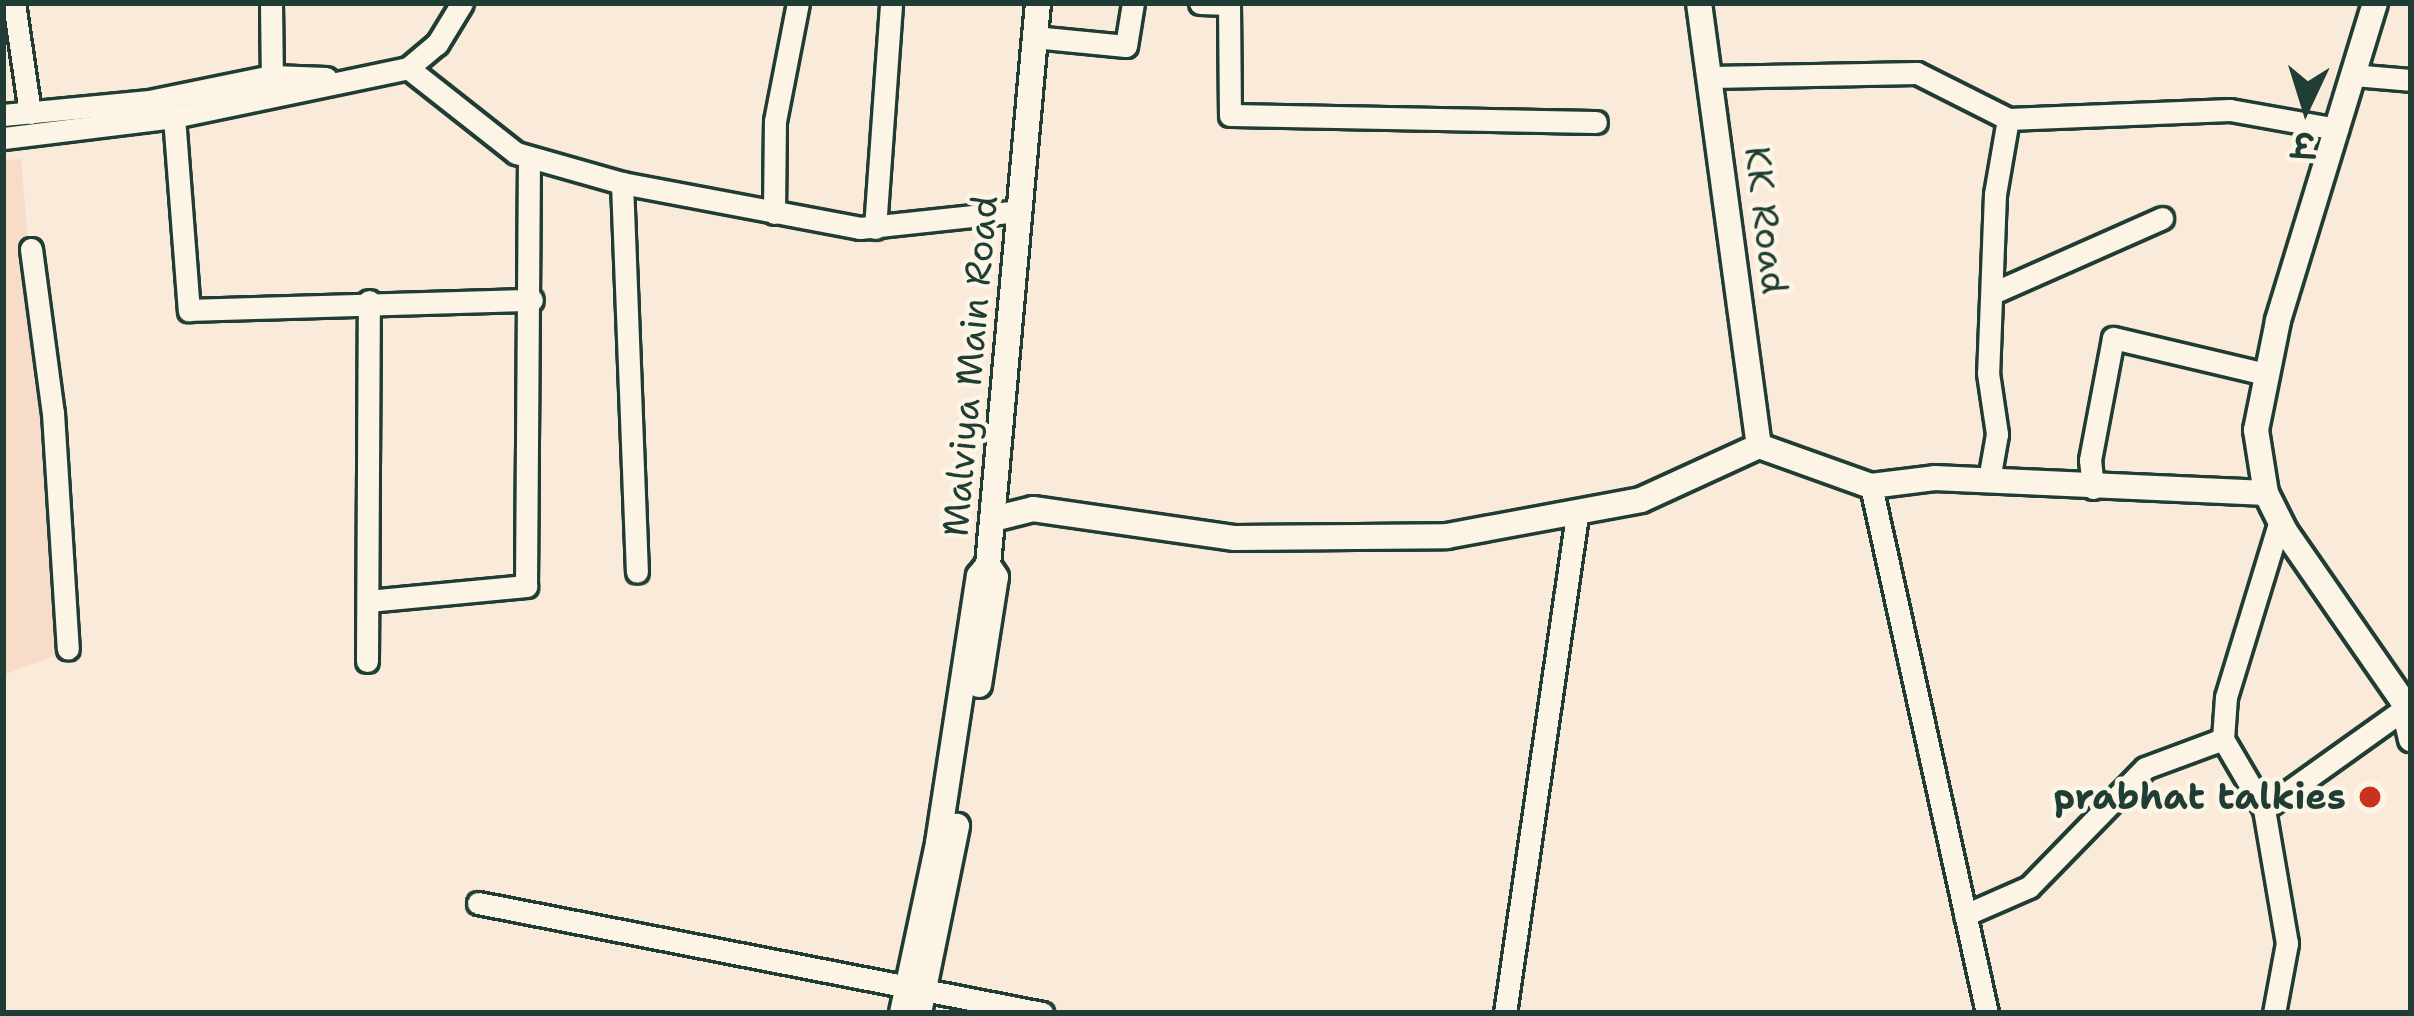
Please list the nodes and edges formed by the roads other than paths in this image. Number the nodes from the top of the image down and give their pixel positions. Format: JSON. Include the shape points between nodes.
{"nodes":[{"id":1,"x":14,"y":3,"type":"edge"},
{"id":2,"x":271,"y":3,"type":"edge"},
{"id":3,"x":462,"y":3,"type":"edge"},
{"id":4,"x":798,"y":3,"type":"edge"},
{"id":5,"x":891,"y":3,"type":"edge"},
{"id":6,"x":1038,"y":3,"type":"edge"},
{"id":7,"x":1133,"y":3,"type":"edge"},
{"id":8,"x":1200,"y":3,"type":"edge"},
{"id":9,"x":1700,"y":3,"type":"edge"},
{"id":10,"x":2375,"y":3,"type":"edge"},
{"id":11,"x":1034,"y":37,"type":"junction"},
{"id":12,"x":408,"y":68,"type":"junction"},
{"id":13,"x":2353,"y":75,"type":"junction"},
{"id":14,"x":1711,"y":77,"type":"junction"},
{"id":15,"x":2411,"y":80,"type":"edge"},
{"id":16,"x":272,"y":87,"type":"junction"},
{"id":17,"x":30,"y":112,"type":"junction"},
{"id":18,"x":3,"y":115,"type":"edge"},
{"id":19,"x":174,"y":117,"type":"junction"},
{"id":20,"x":2008,"y":119,"type":"junction"},
{"id":21,"x":1596,"y":122,"type":"dead end"},
{"id":22,"x":2337,"y":129,"type":"junction"},
{"id":23,"x":3,"y":137,"type":"edge"},
{"id":24,"x":529,"y":158,"type":"junction"},
{"id":25,"x":622,"y":183,"type":"junction"},
{"id":26,"x":1020,"y":211,"type":"junction"},
{"id":27,"x":774,"y":213,"type":"junction"},
{"id":28,"x":2162,"y":218,"type":"dead end"},
{"id":29,"x":875,"y":227,"type":"junction"},
{"id":30,"x":31,"y":248,"type":"dead end"},
{"id":31,"x":1993,"y":293,"type":"junction"},
{"id":32,"x":532,"y":300,"type":"junction"},
{"id":33,"x":369,"y":301,"type":"junction"},
{"id":34,"x":2265,"y":374,"type":"junction"},
{"id":35,"x":1759,"y":446,"type":"junction"},
{"id":36,"x":1989,"y":480,"type":"junction"},
{"id":37,"x":1871,"y":486,"type":"junction"},
{"id":38,"x":2093,"y":488,"type":"junction"},
{"id":39,"x":2266,"y":493,"type":"junction"},
{"id":40,"x":1577,"y":515,"type":"junction"},
{"id":41,"x":993,"y":519,"type":"junction"},
{"id":42,"x":2280,"y":520,"type":"junction"},
{"id":43,"x":637,"y":572,"type":"dead end"},
{"id":44,"x":368,"y":602,"type":"junction"},
{"id":45,"x":68,"y":649,"type":"dead end"},
{"id":46,"x":367,"y":661,"type":"dead end"},
{"id":47,"x":2408,"y":711,"type":"edge"},
{"id":48,"x":2223,"y":739,"type":"junction"},
{"id":49,"x":2411,"y":740,"type":"edge"},
{"id":50,"x":2264,"y":809,"type":"junction"},
{"id":51,"x":478,"y":903,"type":"dead end"},
{"id":52,"x":1965,"y":915,"type":"junction"},
{"id":53,"x":917,"y":996,"type":"edge"},
{"id":54,"x":902,"y":1013,"type":"edge"},
{"id":55,"x":1042,"y":1013,"type":"edge"},
{"id":56,"x":1505,"y":1013,"type":"edge"},
{"id":57,"x":1988,"y":1013,"type":"edge"},
{"id":58,"x":2274,"y":1013,"type":"edge"}],
"edges":[{"from":1,"to":17,"type":"street"},
{"from":2,"to":16,"type":"street"},
{"from":3,"to":12,"type":"street","via":[[437,44]]},
{"from":4,"to":27,"type":"street","via":[[775,122]]},
{"from":5,"to":29,"type":"street"},
{"from":6,"to":11,"type":"street","name":"Malviya Main Road"},
{"from":7,"to":11,"type":"street","via":[[1126,46]]},
{"from":8,"to":21,"type":"street","via":[[1229,4],[1230,115]]},
{"from":9,"to":14,"type":"street","name":"KK Road"},
{"from":10,"to":13,"type":"street"},
{"from":11,"to":26,"type":"street","name":"Malviya Main Road"},
{"from":12,"to":16,"type":"street"},
{"from":12,"to":24,"type":"street"},
{"from":13,"to":15,"type":"street"},
{"from":13,"to":22,"type":"street"},
{"from":14,"to":20,"type":"street","via":[[1917,74]]},
{"from":14,"to":35,"type":"street","name":"KK Road"},
{"from":16,"to":17,"type":"street"},
{"from":16,"to":19,"type":"street"},
{"from":17,"to":18,"type":"street"},
{"from":19,"to":23,"type":"street"},
{"from":19,"to":33,"type":"street","via":[[189,310]]},
{"from":20,"to":22,"type":"street","via":[[2230,110]]},
{"from":20,"to":31,"type":"street","via":[[1995,194]]},
{"from":22,"to":34,"type":"street"},
{"from":24,"to":25,"type":"street"},
{"from":24,"to":32,"type":"street"},
{"from":25,"to":27,"type":"street"},
{"from":25,"to":43,"type":"street"},
{"from":26,"to":29,"type":"street"},
{"from":26,"to":41,"type":"street","name":"Malviya Main Road"},
{"from":27,"to":29,"type":"street"},
{"from":28,"to":31,"type":"street"},
{"from":30,"to":45,"type":"street","via":[[53,412]]},
{"from":31,"to":36,"type":"street","via":[[1988,373],[1997,434]]},
{"from":32,"to":33,"type":"street"},
{"from":32,"to":44,"type":"street","via":[[526,586]]},
{"from":33,"to":44,"type":"street"},
{"from":34,"to":38,"type":"street","via":[[2114,338],[2090,460]]},
{"from":34,"to":39,"type":"street","via":[[2256,430]]},
{"from":35,"to":37,"type":"street"},
{"from":35,"to":40,"type":"street","via":[[1641,500]]},
{"from":36,"to":37,"type":"street","via":[[1886,479]]},
{"from":36,"to":38,"type":"street"},
{"from":37,"to":52,"type":"street"},
{"from":38,"to":39,"type":"street"},
{"from":39,"to":42,"type":"street"},
{"from":40,"to":41,"type":"street","via":[[1447,536],[1293,540],[1033,509]]},
{"from":40,"to":56,"type":"street"},
{"from":41,"to":53,"type":"street","name":"Malviya Main Road","via":[[988,565],[996,577]]},
{"from":42,"to":47,"type":"street"},
{"from":42,"to":48,"type":"street","via":[[2226,697]]},
{"from":44,"to":46,"type":"street"},
{"from":47,"to":49,"type":"street"},
{"from":47,"to":50,"type":"street"},
{"from":48,"to":50,"type":"street"},
{"from":48,"to":52,"type":"street","via":[[2145,767],[2029,887]]},
{"from":50,"to":58,"type":"street","via":[[2287,943]]},
{"from":51,"to":53,"type":"street"},
{"from":52,"to":57,"type":"street"},
{"from":53,"to":54,"type":"street"},
{"from":53,"to":55,"type":"street"}]}
